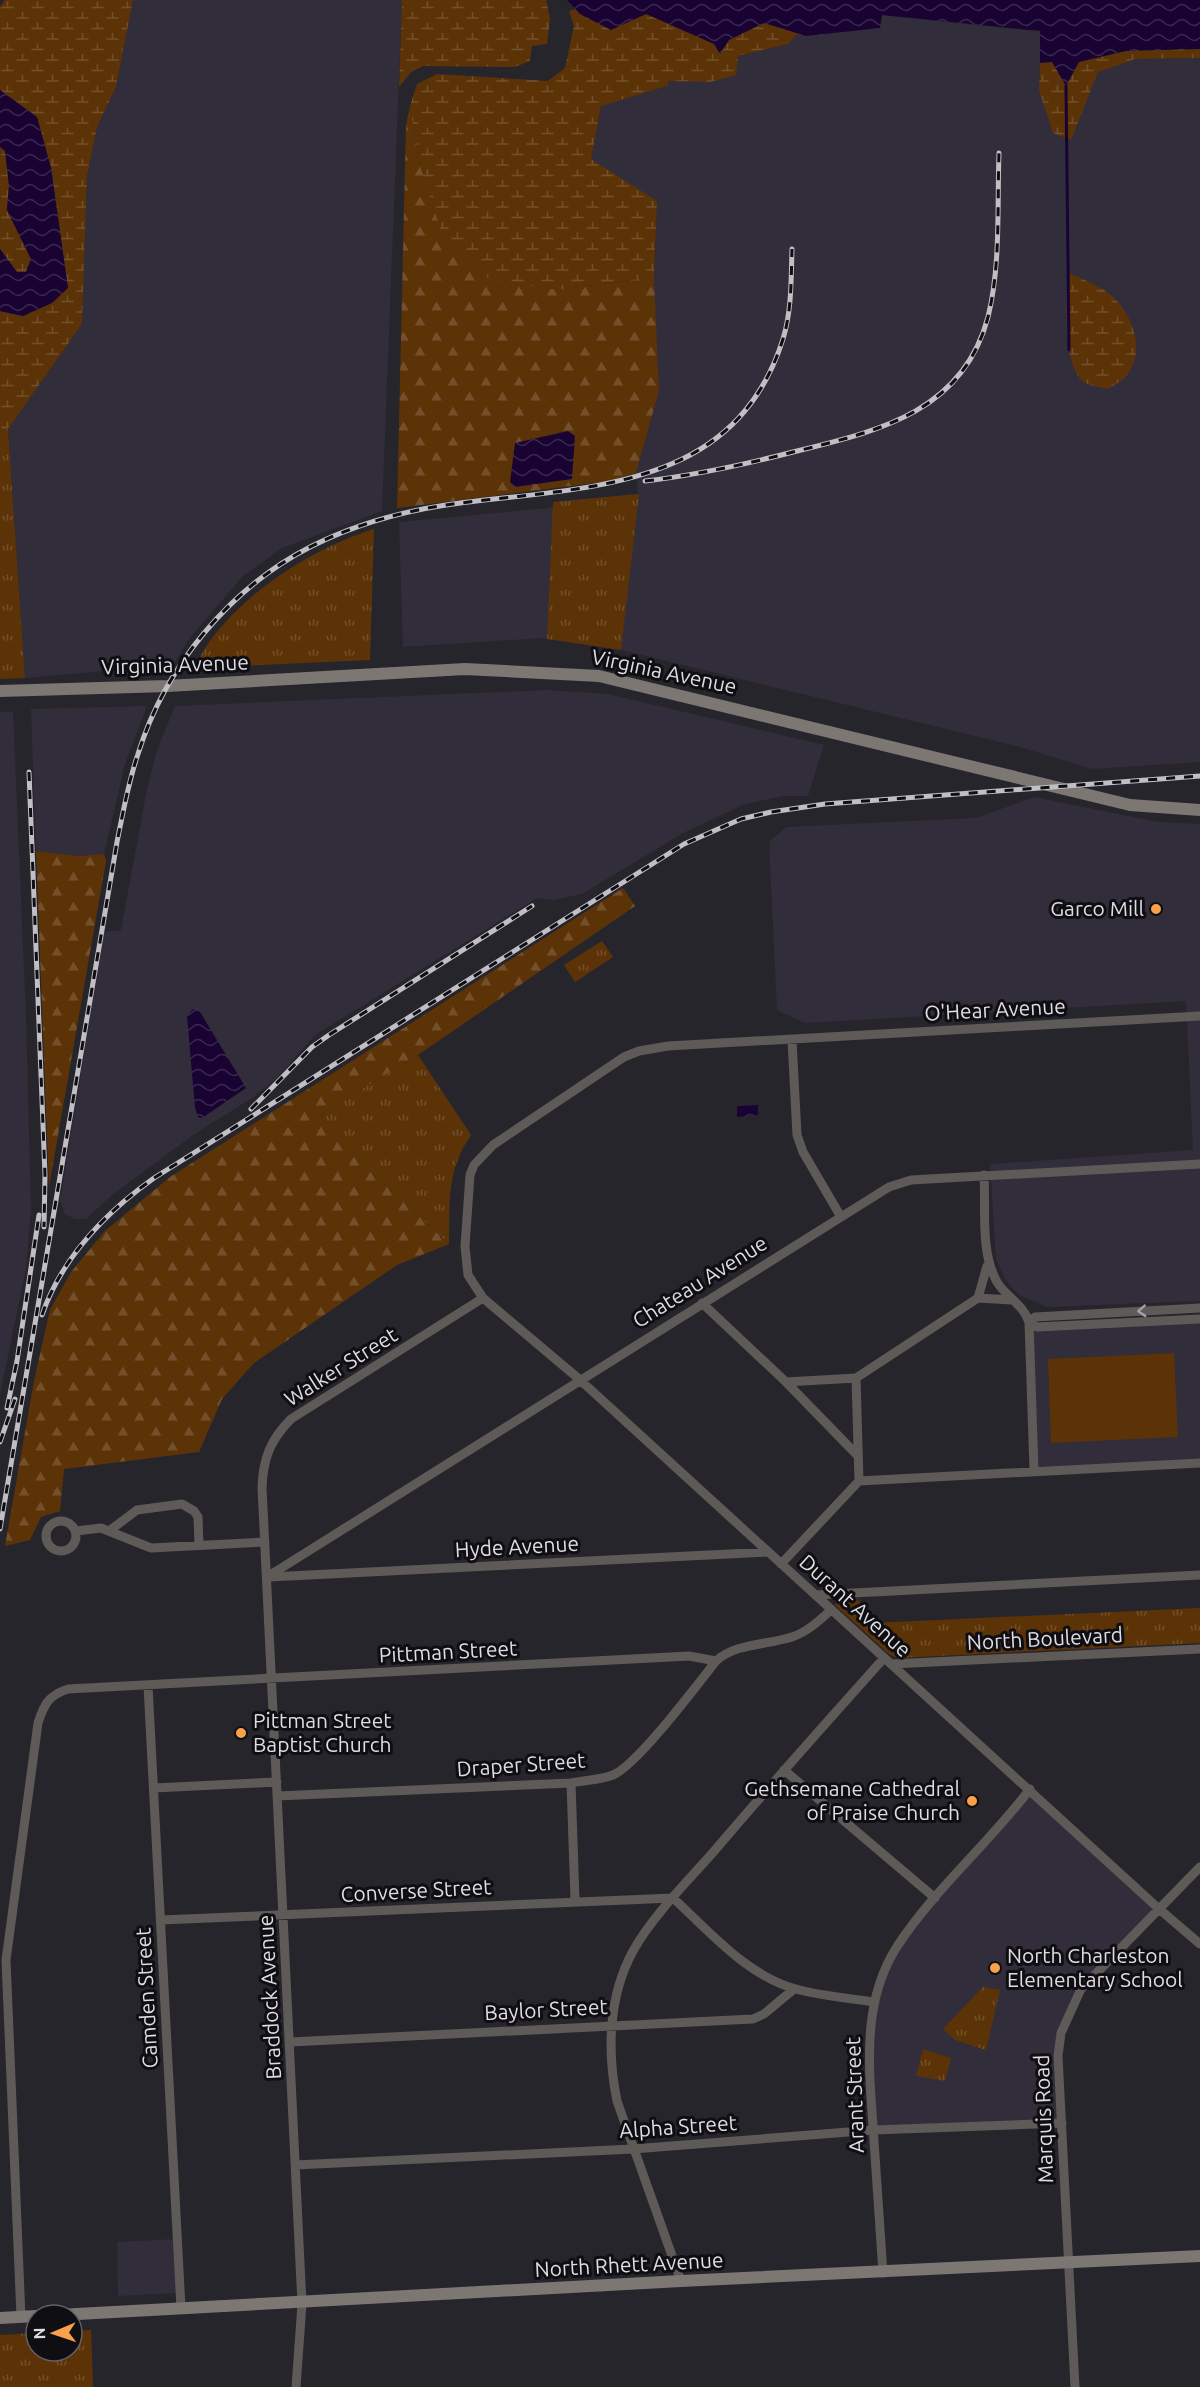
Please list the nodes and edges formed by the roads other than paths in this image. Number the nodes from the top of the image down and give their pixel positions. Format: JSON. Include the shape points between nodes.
{"nodes":[{"id":1,"x":0,"y":691,"type":"edge"},
{"id":2,"x":1200,"y":810,"type":"edge"},
{"id":3,"x":1200,"y":1016,"type":"edge"},
{"id":4,"x":792,"y":1040,"type":"junction"},
{"id":5,"x":1200,"y":1164,"type":"edge"},
{"id":6,"x":984,"y":1175,"type":"junction"},
{"id":7,"x":842,"y":1217,"type":"junction"},
{"id":8,"x":987,"y":1264,"type":"junction"},
{"id":9,"x":483,"y":1298,"type":"junction"},
{"id":10,"x":978,"y":1298,"type":"junction"},
{"id":11,"x":1012,"y":1300,"type":"junction"},
{"id":12,"x":702,"y":1303,"type":"junction"},
{"id":13,"x":1200,"y":1308,"type":"edge"},
{"id":14,"x":1200,"y":1318,"type":"edge"},
{"id":15,"x":1029,"y":1322,"type":"junction"},
{"id":16,"x":856,"y":1378,"type":"junction"},
{"id":17,"x":579,"y":1379,"type":"junction"},
{"id":18,"x":786,"y":1382,"type":"junction"},
{"id":19,"x":858,"y":1456,"type":"junction"},
{"id":20,"x":1200,"y":1463,"type":"edge"},
{"id":21,"x":1034,"y":1470,"type":"junction"},
{"id":22,"x":859,"y":1481,"type":"junction"},
{"id":23,"x":109,"y":1531,"type":"junction"},
{"id":24,"x":76,"y":1532,"type":"dead end"},
{"id":25,"x":265,"y":1542,"type":"junction"},
{"id":26,"x":199,"y":1545,"type":"junction"},
{"id":27,"x":768,"y":1552,"type":"junction"},
{"id":28,"x":781,"y":1564,"type":"junction"},
{"id":29,"x":1200,"y":1575,"type":"edge"},
{"id":30,"x":267,"y":1577,"type":"junction"},
{"id":31,"x":815,"y":1595,"type":"junction"},
{"id":32,"x":268,"y":1605,"type":"joint"},
{"id":33,"x":831,"y":1610,"type":"junction"},
{"id":34,"x":1200,"y":1649,"type":"edge"},
{"id":35,"x":716,"y":1661,"type":"junction"},
{"id":36,"x":888,"y":1661,"type":"junction"},
{"id":37,"x":272,"y":1679,"type":"junction"},
{"id":38,"x":148,"y":1686,"type":"junction"},
{"id":39,"x":784,"y":1770,"type":"junction"},
{"id":40,"x":277,"y":1782,"type":"junction"},
{"id":41,"x":572,"y":1783,"type":"junction"},
{"id":42,"x":154,"y":1788,"type":"junction"},
{"id":43,"x":1030,"y":1789,"type":"junction"},
{"id":44,"x":277,"y":1796,"type":"junction"},
{"id":45,"x":1200,"y":1867,"type":"edge"},
{"id":46,"x":673,"y":1898,"type":"junction"},
{"id":47,"x":935,"y":1899,"type":"junction"},
{"id":48,"x":575,"y":1900,"type":"junction"},
{"id":49,"x":1158,"y":1908,"type":"junction"},
{"id":50,"x":284,"y":1916,"type":"junction"},
{"id":51,"x":161,"y":1920,"type":"junction"},
{"id":52,"x":1200,"y":1944,"type":"edge"},
{"id":53,"x":795,"y":1989,"type":"junction"},
{"id":54,"x":874,"y":2002,"type":"junction"},
{"id":55,"x":611,"y":2024,"type":"junction"},
{"id":56,"x":290,"y":2042,"type":"junction"},
{"id":57,"x":1062,"y":2123,"type":"junction"},
{"id":58,"x":873,"y":2130,"type":"junction"},
{"id":59,"x":633,"y":2149,"type":"junction"},
{"id":60,"x":296,"y":2164,"type":"junction"},
{"id":61,"x":1200,"y":2256,"type":"edge"},
{"id":62,"x":1066,"y":2264,"type":"junction"},
{"id":63,"x":883,"y":2272,"type":"junction"},
{"id":64,"x":681,"y":2281,"type":"junction"},
{"id":65,"x":302,"y":2304,"type":"junction"},
{"id":66,"x":181,"y":2308,"type":"junction"},
{"id":67,"x":84,"y":2314,"type":"edge"},
{"id":68,"x":21,"y":2317,"type":"junction"},
{"id":69,"x":24,"y":2317,"type":"edge"},
{"id":70,"x":0,"y":2318,"type":"edge"},
{"id":71,"x":296,"y":2387,"type":"edge"},
{"id":72,"x":1074,"y":2387,"type":"edge"}],
"edges":[{"from":1,"to":2,"type":"main road","name":"Virginia Avenue","via":[[465,669],[599,676],[1130,805]]},
{"from":3,"to":4,"type":"street","name":"O'Hear Avenue"},
{"from":4,"to":7,"type":"street","via":[[797,1135]]},
{"from":4,"to":9,"type":"street","name":"O'Hear Avenue","via":[[639,1050],[493,1145],[474,1166],[466,1212],[464,1261]]},
{"from":5,"to":6,"type":"street","name":"Chateau Avenue"},
{"from":6,"to":7,"type":"street","name":"Chateau Avenue","via":[[911,1180],[889,1187]]},
{"from":6,"to":8,"type":"street"},
{"from":7,"to":12,"type":"street","name":"Chateau Avenue"},
{"from":8,"to":10,"type":"street"},
{"from":8,"to":11,"type":"street"},
{"from":9,"to":17,"type":"street","name":"Durant Avenue"},
{"from":9,"to":25,"type":"street","name":"Walker Street","via":[[291,1419],[277,1433],[264,1462]]},
{"from":10,"to":11,"type":"street"},
{"from":10,"to":16,"type":"street"},
{"from":11,"to":15,"type":"street","via":[[1026,1312]]},
{"from":12,"to":17,"type":"street","name":"Chateau Avenue"},
{"from":12,"to":18,"type":"street"},
{"from":13,"to":15,"type":"street","one_way":true,"via":[[1035,1317]]},
{"from":14,"to":15,"type":"street","via":[[1037,1327]]},
{"from":15,"to":21,"type":"street"},
{"from":16,"to":18,"type":"street"},
{"from":16,"to":19,"type":"street"},
{"from":17,"to":27,"type":"street","name":"Durant Avenue"},
{"from":17,"to":30,"type":"street","name":"Chateau Avenue"},
{"from":18,"to":19,"type":"street"},
{"from":19,"to":22,"type":"street"},
{"from":20,"to":21,"type":"street"},
{"from":21,"to":22,"type":"street"},
{"from":22,"to":28,"type":"street"},
{"from":23,"to":24,"type":"street","via":[[93,1528]]},
{"from":23,"to":26,"type":"street","via":[[145,1547]]},
{"from":23,"to":26,"type":"street","via":[[137,1510],[182,1504],[198,1518]]},
{"from":25,"to":26,"type":"street"},
{"from":25,"to":30,"type":"street","name":"Walker Street"},
{"from":27,"to":28,"type":"street","name":"Durant Avenue"},
{"from":27,"to":30,"type":"street","name":"Hyde Avenue"},
{"from":28,"to":31,"type":"street","name":"Durant Avenue"},
{"from":29,"to":31,"type":"street"},
{"from":30,"to":32,"type":"street","name":"Walker Street"},
{"from":31,"to":33,"type":"street","name":"Durant Avenue"},
{"from":32,"to":37,"type":"street","name":"Braddock Avenue"},
{"from":33,"to":35,"type":"street","via":[[794,1637],[730,1651]]},
{"from":33,"to":36,"type":"street","name":"Durant Avenue"},
{"from":34,"to":36,"type":"street","name":"North Boulevard"},
{"from":35,"to":37,"type":"street","name":"Pittman Street","via":[[690,1656]]},
{"from":35,"to":41,"type":"street","name":"Draper Street","via":[[625,1766],[613,1775]]},
{"from":36,"to":39,"type":"street"},
{"from":36,"to":43,"type":"street","name":"Durant Avenue"},
{"from":37,"to":38,"type":"street","name":"Pittman Street"},
{"from":37,"to":40,"type":"street","name":"Braddock Avenue"},
{"from":38,"to":42,"type":"street","name":"Camden Street"},
{"from":38,"to":68,"type":"street","name":"Pittman Street","via":[[68,1689],[53,1694],[38,1723],[7,1941]]},
{"from":39,"to":46,"type":"street"},
{"from":39,"to":47,"type":"street"},
{"from":40,"to":42,"type":"street"},
{"from":40,"to":44,"type":"street","name":"Braddock Avenue"},
{"from":41,"to":44,"type":"street","name":"Draper Street"},
{"from":41,"to":48,"type":"street"},
{"from":42,"to":51,"type":"street","name":"Camden Street"},
{"from":43,"to":47,"type":"street","name":"Arant Street"},
{"from":43,"to":49,"type":"street","name":"Durant Avenue"},
{"from":44,"to":50,"type":"street","name":"Braddock Avenue"},
{"from":45,"to":49,"type":"street","name":"Marquis Road"},
{"from":46,"to":48,"type":"street","name":"Converse Street"},
{"from":46,"to":53,"type":"street","via":[[735,1955]]},
{"from":46,"to":55,"type":"street","via":[[633,1951]]},
{"from":47,"to":54,"type":"street","name":"Arant Street","via":[[897,1946]]},
{"from":48,"to":50,"type":"street","name":"Converse Street"},
{"from":49,"to":52,"type":"street","name":"Durant Avenue"},
{"from":49,"to":57,"type":"street","name":"Marquis Road","via":[[1081,1989],[1071,2006],[1058,2056]]},
{"from":50,"to":51,"type":"street","name":"Converse Street"},
{"from":50,"to":56,"type":"street","name":"Braddock Avenue"},
{"from":51,"to":66,"type":"street","name":"Camden Street"},
{"from":53,"to":54,"type":"street"},
{"from":53,"to":55,"type":"street","name":"Baylor Street","via":[[753,2019]]},
{"from":54,"to":58,"type":"street","name":"Arant Street","via":[[869,2062]]},
{"from":55,"to":56,"type":"street","name":"Baylor Street"},
{"from":55,"to":59,"type":"street","via":[[611,2072],[616,2101]]},
{"from":56,"to":60,"type":"street","name":"Braddock Avenue"},
{"from":57,"to":58,"type":"street","name":"Alpha Street"},
{"from":57,"to":62,"type":"street","name":"Marquis Road"},
{"from":58,"to":59,"type":"street","name":"Alpha Street"},
{"from":58,"to":63,"type":"street","name":"Arant Street"},
{"from":59,"to":60,"type":"street","name":"Alpha Street"},
{"from":59,"to":64,"type":"street"},
{"from":60,"to":65,"type":"street","name":"Braddock Avenue"},
{"from":61,"to":62,"type":"main road","name":"North Rhett Avenue"},
{"from":62,"to":63,"type":"main road","name":"North Rhett Avenue"},
{"from":62,"to":72,"type":"street","name":"Marquis Road"},
{"from":63,"to":64,"type":"main road","name":"North Rhett Avenue"},
{"from":64,"to":65,"type":"main road","name":"North Rhett Avenue"},
{"from":65,"to":66,"type":"main road","name":"North Rhett Avenue"},
{"from":65,"to":71,"type":"street","name":"Braddock Avenue"},
{"from":66,"to":67,"type":"main road","name":"North Rhett Avenue"},
{"from":68,"to":69,"type":"main road"},
{"from":68,"to":70,"type":"main road"}]}
